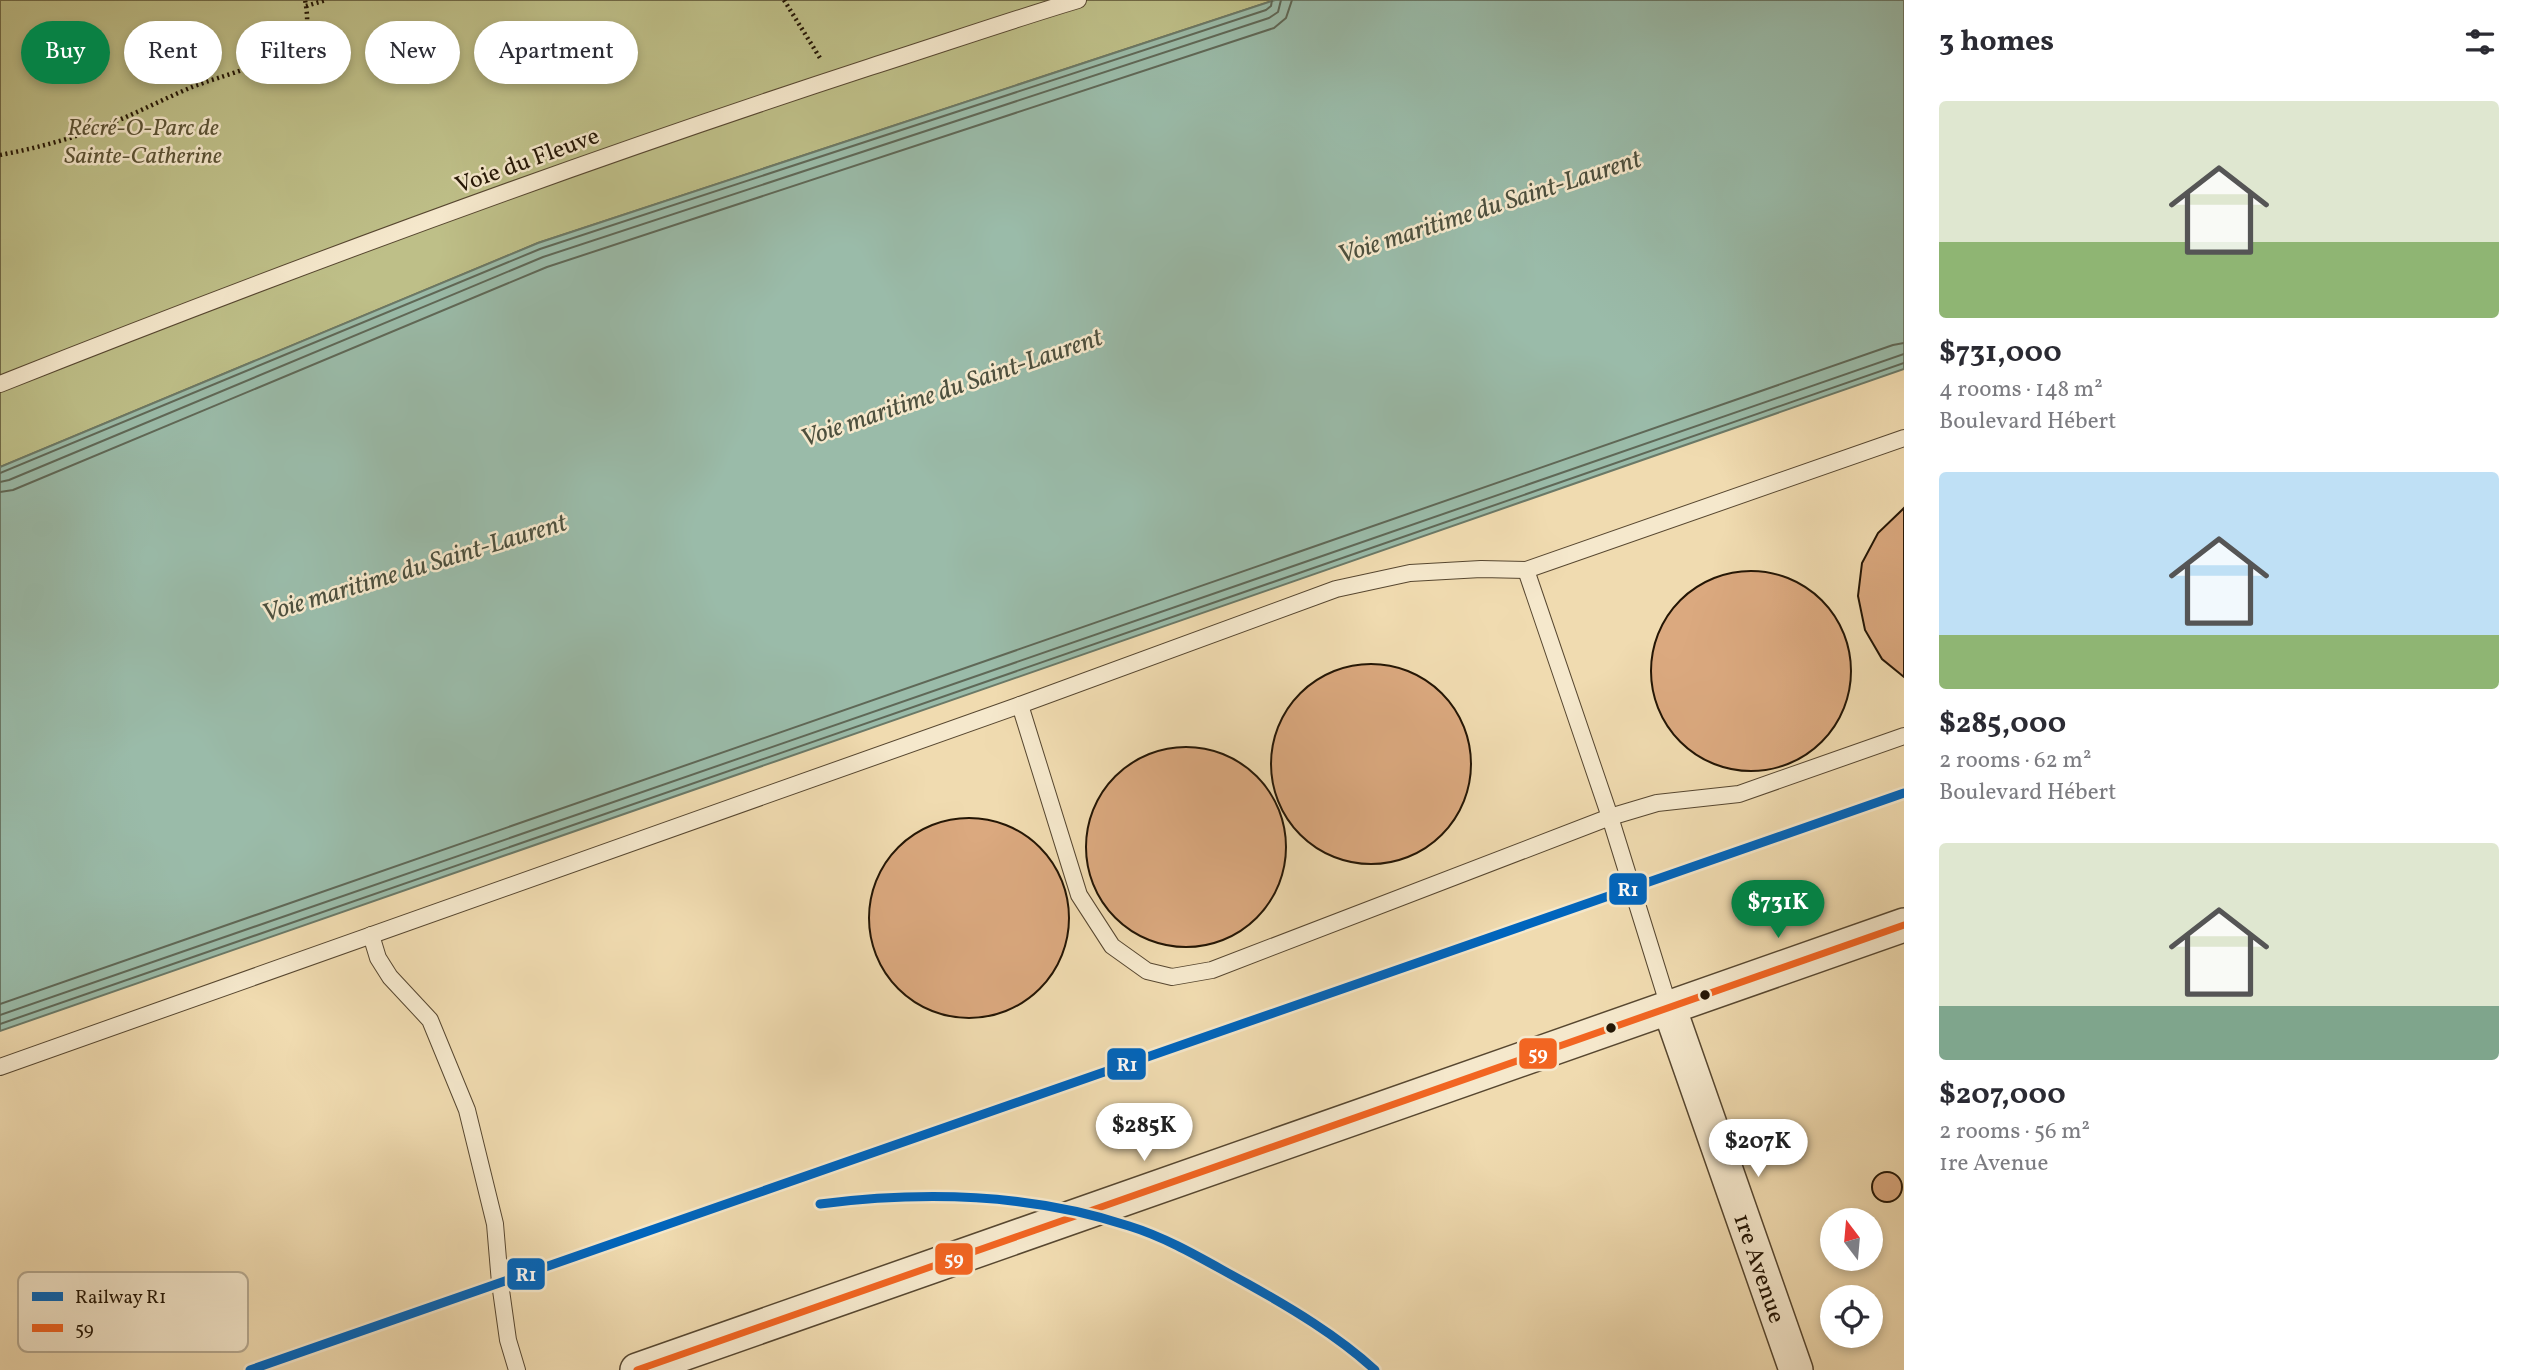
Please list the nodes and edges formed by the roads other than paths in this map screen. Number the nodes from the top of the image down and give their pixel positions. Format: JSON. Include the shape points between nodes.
{"nodes":[{"id":1,"x":1078,"y":0,"type":"edge"},
{"id":2,"x":0,"y":384,"type":"edge"},
{"id":3,"x":1904,"y":439,"type":"edge"},
{"id":4,"x":1526,"y":570,"type":"junction"},
{"id":5,"x":1020,"y":705,"type":"junction"},
{"id":6,"x":1904,"y":736,"type":"edge"},
{"id":7,"x":1610,"y":817,"type":"junction"},
{"id":8,"x":1904,"y":925,"type":"edge"},
{"id":9,"x":371,"y":935,"type":"junction"},
{"id":10,"x":1669,"y":1007,"type":"junction"},
{"id":11,"x":0,"y":1067,"type":"edge"},
{"id":12,"x":517,"y":1370,"type":"edge"},
{"id":13,"x":636,"y":1370,"type":"edge"},
{"id":14,"x":1796,"y":1370,"type":"edge"}],
"edges":[{"from":1,"to":2,"type":"lane","name":"Voie du Fleuve","via":[[655,138],[388,234]]},
{"from":3,"to":4,"type":"lane"},
{"from":4,"to":5,"type":"lane","via":[[1410,573],[1336,589]]},
{"from":4,"to":7,"type":"lane"},
{"from":5,"to":7,"type":"lane","via":[[1079,895],[1112,946],[1147,971],[1172,977],[1212,970]]},
{"from":5,"to":9,"type":"lane"},
{"from":6,"to":7,"type":"lane","via":[[1739,794],[1657,803]]},
{"from":7,"to":10,"type":"lane"},
{"from":8,"to":10,"type":"street"},
{"from":9,"to":11,"type":"lane"},
{"from":9,"to":12,"type":"lane","via":[[390,977],[430,1020],[467,1110],[495,1224],[508,1340]]},
{"from":10,"to":13,"type":"street"},
{"from":10,"to":14,"type":"street","name":"1re Avenue"}]}
